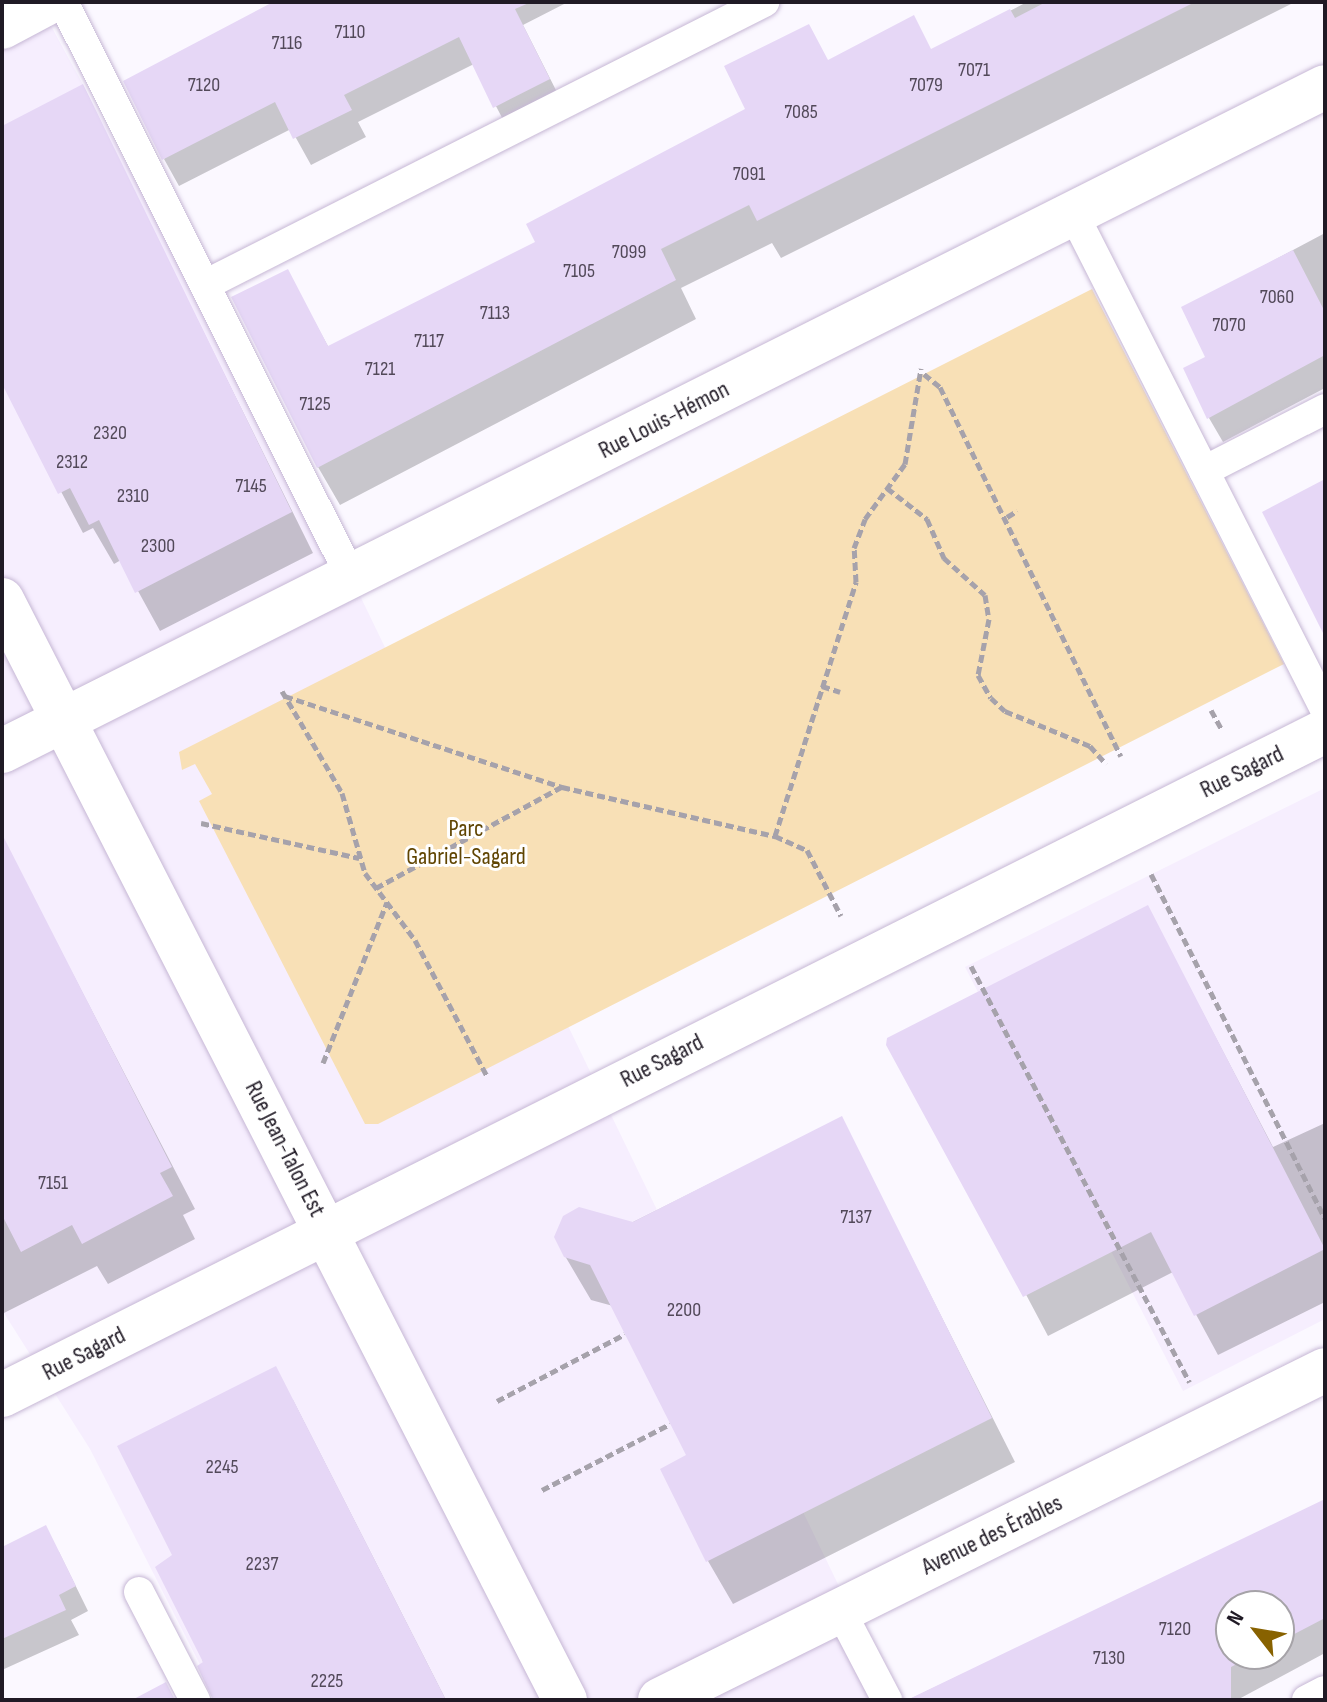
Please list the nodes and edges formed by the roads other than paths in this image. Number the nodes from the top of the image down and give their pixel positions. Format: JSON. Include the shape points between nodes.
{"nodes":[{"id":1,"x":49,"y":2,"type":"edge"},
{"id":2,"x":63,"y":2,"type":"edge"},
{"id":3,"x":764,"y":2,"type":"edge"},
{"id":4,"x":2,"y":27,"type":"edge"},
{"id":5,"x":1325,"y":87,"type":"edge"},
{"id":6,"x":1074,"y":215,"type":"junction"},
{"id":7,"x":205,"y":285,"type":"junction"},
{"id":8,"x":1325,"y":409,"type":"edge"},
{"id":9,"x":1204,"y":471,"type":"junction"},
{"id":10,"x":350,"y":575,"type":"junction"},
{"id":11,"x":2,"y":600,"type":"edge"},
{"id":12,"x":1325,"y":709,"type":"edge"},
{"id":13,"x":64,"y":719,"type":"junction"},
{"id":14,"x":1325,"y":731,"type":"edge"},
{"id":15,"x":2,"y":751,"type":"edge"},
{"id":16,"x":326,"y":1231,"type":"junction"},
{"id":17,"x":1325,"y":1370,"type":"edge"},
{"id":18,"x":2,"y":1395,"type":"edge"},
{"id":19,"x":139,"y":1592,"type":"dead end"},
{"id":20,"x":840,"y":1610,"type":"junction"},
{"id":21,"x":1325,"y":1691,"type":"edge"},
{"id":22,"x":195,"y":1700,"type":"edge"},
{"id":23,"x":565,"y":1700,"type":"edge"},
{"id":24,"x":660,"y":1700,"type":"edge"},
{"id":25,"x":887,"y":1700,"type":"edge"},
{"id":26,"x":1307,"y":1700,"type":"edge"}],
"edges":[{"from":1,"to":4,"type":"street"},
{"from":2,"to":7,"type":"lane"},
{"from":3,"to":7,"type":"lane"},
{"from":5,"to":6,"type":"street","name":"Rue Louis-Hémon"},
{"from":6,"to":9,"type":"lane"},
{"from":6,"to":10,"type":"street","name":"Rue Louis-Hémon"},
{"from":7,"to":10,"type":"lane"},
{"from":8,"to":9,"type":"lane"},
{"from":9,"to":12,"type":"lane"},
{"from":10,"to":13,"type":"street","name":"Rue Louis-Hémon"},
{"from":11,"to":13,"type":"street","name":"Rue Jean-Talon Est"},
{"from":13,"to":15,"type":"street","name":"Rue Louis-Hémon"},
{"from":13,"to":16,"type":"street","name":"Rue Jean-Talon Est"},
{"from":14,"to":16,"type":"street","name":"Rue Sagard"},
{"from":16,"to":18,"type":"street","name":"Rue Sagard"},
{"from":16,"to":23,"type":"street","name":"Rue Jean-Talon Est"},
{"from":17,"to":20,"type":"street","name":"Avenue des Érables"},
{"from":19,"to":22,"type":"lane"},
{"from":20,"to":24,"type":"street","name":"Avenue des Érables"},
{"from":20,"to":25,"type":"lane"},
{"from":21,"to":26,"type":"lane"}]}
